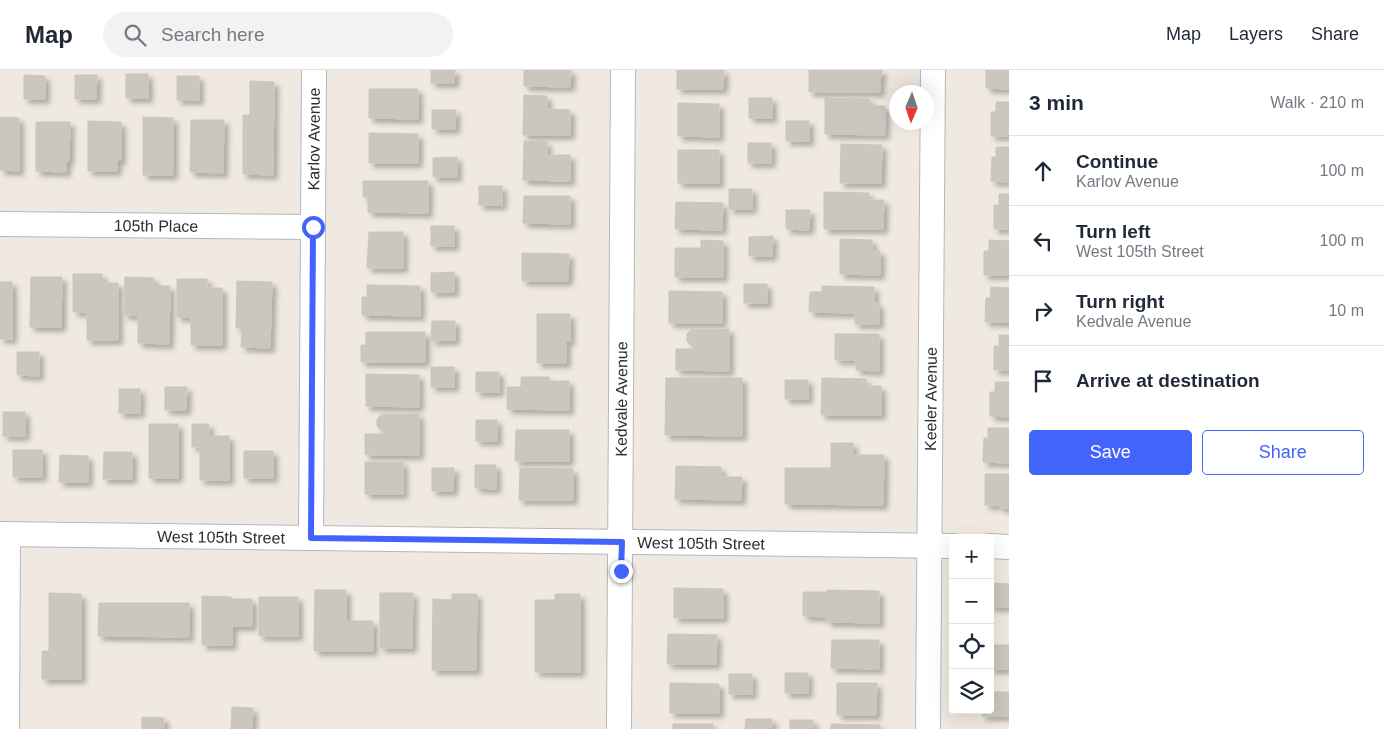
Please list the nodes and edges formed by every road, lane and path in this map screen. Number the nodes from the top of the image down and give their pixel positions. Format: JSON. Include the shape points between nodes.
{"nodes":[{"id":1,"x":314,"y":70,"type":"edge"},
{"id":2,"x":624,"y":70,"type":"edge"},
{"id":3,"x":933,"y":70,"type":"edge"},
{"id":4,"x":0,"y":224,"type":"edge"},
{"id":5,"x":313,"y":227,"type":"junction"},
{"id":6,"x":4,"y":534,"type":"edge"},
{"id":7,"x":311,"y":538,"type":"junction"},
{"id":8,"x":622,"y":542,"type":"junction"},
{"id":9,"x":929,"y":545,"type":"junction"},
{"id":10,"x":949,"y":546,"type":"edge"},
{"id":11,"x":994,"y":546,"type":"edge"},
{"id":12,"x":1009,"y":547,"type":"edge"},
{"id":13,"x":8,"y":729,"type":"edge"},
{"id":14,"x":619,"y":729,"type":"edge"},
{"id":15,"x":928,"y":729,"type":"edge"}],
"edges":[{"from":1,"to":5,"type":"street","name":"Karlov Avenue"},
{"from":2,"to":8,"type":"street","name":"Kedvale Avenue"},
{"from":3,"to":9,"type":"street","name":"Keeler Avenue"},
{"from":4,"to":5,"type":"street","name":"105th Place"},
{"from":5,"to":7,"type":"street","name":"Karlov Avenue"},
{"from":6,"to":7,"type":"street","name":"West 105th Street"},
{"from":6,"to":13,"type":"street"},
{"from":7,"to":8,"type":"street","name":"West 105th Street"},
{"from":8,"to":9,"type":"street","name":"West 105th Street"},
{"from":8,"to":14,"type":"street","name":"Kedvale Avenue"},
{"from":9,"to":10,"type":"street","name":"West 105th Street"},
{"from":9,"to":15,"type":"street","name":"Keeler Avenue"},
{"from":11,"to":12,"type":"street"}]}
